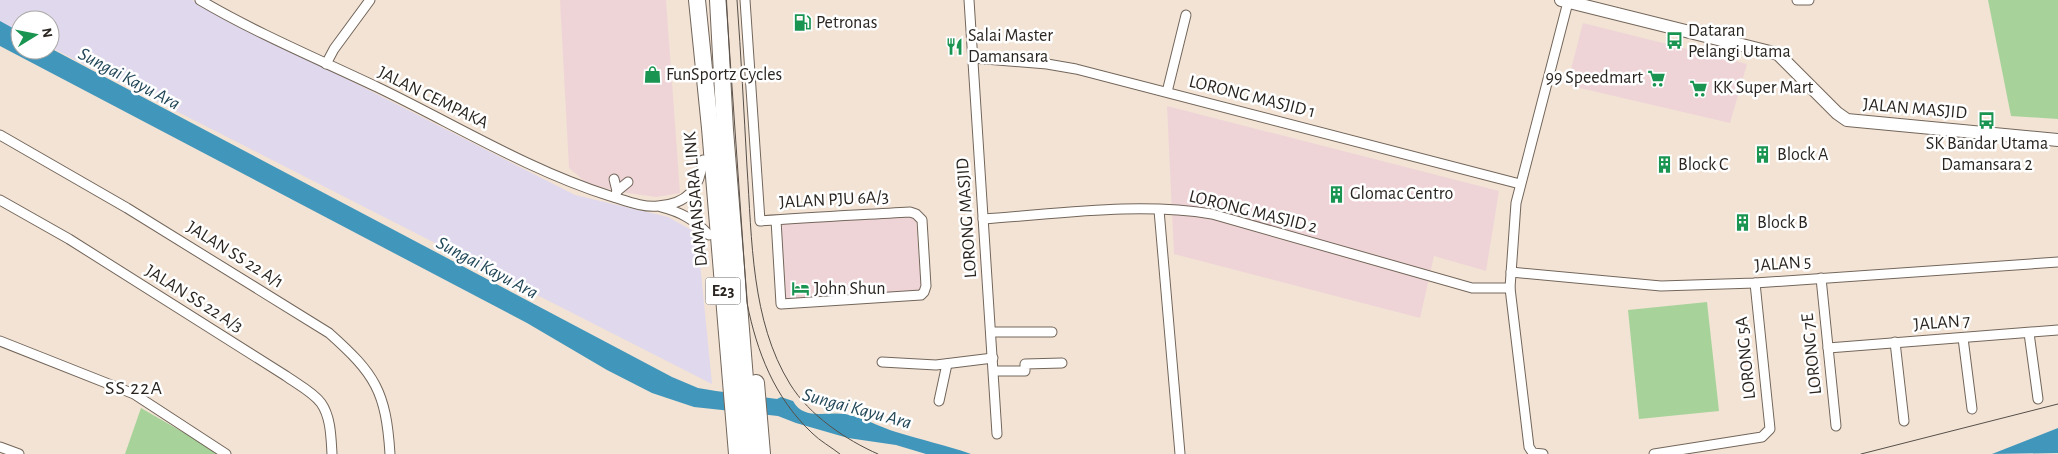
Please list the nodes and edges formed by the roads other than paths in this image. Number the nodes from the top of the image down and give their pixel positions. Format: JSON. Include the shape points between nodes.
{"nodes":[{"id":1,"x":200,"y":0,"type":"edge"},
{"id":2,"x":370,"y":0,"type":"edge"},
{"id":3,"x":697,"y":0,"type":"edge"},
{"id":4,"x":718,"y":0,"type":"edge"},
{"id":5,"x":745,"y":0,"type":"edge"},
{"id":6,"x":969,"y":0,"type":"edge"},
{"id":7,"x":1797,"y":0,"type":"edge"},
{"id":8,"x":1808,"y":0,"type":"edge"},
{"id":9,"x":1564,"y":1,"type":"edge"},
{"id":10,"x":1186,"y":15,"type":"dead end"},
{"id":11,"x":701,"y":48,"type":"junction"},
{"id":12,"x":721,"y":53,"type":"junction"},
{"id":13,"x":973,"y":58,"type":"junction"},
{"id":14,"x":326,"y":64,"type":"junction"},
{"id":15,"x":1167,"y":92,"type":"junction"},
{"id":16,"x":717,"y":129,"type":"junction"},
{"id":17,"x":0,"y":135,"type":"edge"},
{"id":18,"x":2058,"y":140,"type":"edge"},
{"id":19,"x":703,"y":160,"type":"junction"},
{"id":20,"x":614,"y":179,"type":"dead end"},
{"id":21,"x":628,"y":182,"type":"dead end"},
{"id":22,"x":1520,"y":184,"type":"junction"},
{"id":23,"x":616,"y":194,"type":"junction"},
{"id":24,"x":0,"y":200,"type":"edge"},
{"id":25,"x":658,"y":206,"type":"junction"},
{"id":26,"x":1159,"y":210,"type":"junction"},
{"id":27,"x":983,"y":219,"type":"junction"},
{"id":28,"x":776,"y":220,"type":"junction"},
{"id":29,"x":709,"y":235,"type":"junction"},
{"id":30,"x":2058,"y":262,"type":"edge"},
{"id":31,"x":1511,"y":272,"type":"junction"},
{"id":32,"x":1821,"y":278,"type":"junction"},
{"id":33,"x":1755,"y":283,"type":"junction"},
{"id":34,"x":1510,"y":288,"type":"junction"},
{"id":35,"x":2058,"y":330,"type":"edge"},
{"id":36,"x":991,"y":332,"type":"junction"},
{"id":37,"x":1052,"y":332,"type":"dead end"},
{"id":38,"x":2029,"y":333,"type":"junction"},
{"id":39,"x":1963,"y":338,"type":"junction"},
{"id":40,"x":0,"y":341,"type":"edge"},
{"id":41,"x":1895,"y":342,"type":"junction"},
{"id":42,"x":1828,"y":348,"type":"junction"},
{"id":43,"x":993,"y":358,"type":"junction"},
{"id":44,"x":882,"y":362,"type":"dead end"},
{"id":45,"x":1062,"y":363,"type":"dead end"},
{"id":46,"x":946,"y":364,"type":"junction"},
{"id":47,"x":994,"y":371,"type":"junction"},
{"id":48,"x":939,"y":400,"type":"dead end"},
{"id":49,"x":2038,"y":400,"type":"dead end"},
{"id":50,"x":1972,"y":409,"type":"dead end"},
{"id":51,"x":1904,"y":421,"type":"dead end"},
{"id":52,"x":1836,"y":426,"type":"dead end"},
{"id":53,"x":997,"y":434,"type":"dead end"},
{"id":54,"x":0,"y":446,"type":"edge"},
{"id":55,"x":726,"y":447,"type":"edge"},
{"id":56,"x":761,"y":447,"type":"edge"},
{"id":57,"x":19,"y":454,"type":"edge"},
{"id":58,"x":226,"y":454,"type":"edge"},
{"id":59,"x":332,"y":454,"type":"edge"},
{"id":60,"x":390,"y":454,"type":"edge"},
{"id":61,"x":737,"y":454,"type":"edge"},
{"id":62,"x":750,"y":454,"type":"edge"},
{"id":63,"x":1180,"y":454,"type":"edge"},
{"id":64,"x":1543,"y":454,"type":"edge"},
{"id":65,"x":1654,"y":454,"type":"edge"}],
"edges":[{"from":1,"to":14,"type":"street","name":"JALAN CEMPAKA"},
{"from":2,"to":14,"type":"street"},
{"from":3,"to":11,"type":"highway","name":"DAMANSARA LINK","number":"E23"},
{"from":4,"to":12,"type":"highway","name":"DAMANSARA LINK","number":"E23"},
{"from":5,"to":28,"type":"street","name":"JALAN PJU 6A/3","via":[[760,221]]},
{"from":6,"to":13,"type":"street","name":"LORONG MASJID"},
{"from":7,"to":8,"type":"street"},
{"from":9,"to":18,"type":"street","name":"JALAN MASJID","via":[[1778,54],[1848,120]]},
{"from":9,"to":22,"type":"street"},
{"from":10,"to":15,"type":"street"},
{"from":11,"to":16,"type":"highway","name":"DAMANSARA LINK","number":"E23"},
{"from":11,"to":19,"type":"highway"},
{"from":12,"to":16,"type":"highway","name":"DAMANSARA LINK","number":"E23"},
{"from":12,"to":56,"type":"highway","via":[[734,116]]},
{"from":13,"to":15,"type":"street","name":"LORONG MASJID 1","via":[[1046,64]]},
{"from":13,"to":27,"type":"street","name":"LORONG MASJID"},
{"from":14,"to":23,"type":"street","name":"JALAN CEMPAKA","via":[[565,181]]},
{"from":15,"to":22,"type":"street","name":"LORONG MASJID 1"},
{"from":16,"to":61,"type":"highway","name":"DAMANSARA LINK","number":"E23"},
{"from":16,"to":62,"type":"highway","name":"DAMANSARA LINK","number":"E23"},
{"from":17,"to":60,"type":"street","name":"JALAN SS 22 A/1","via":[[127,208],[329,332],[357,357],[376,385],[388,420]]},
{"from":19,"to":25,"type":"street","via":[[701,176],[694,189],[676,202]]},
{"from":19,"to":29,"type":"highway"},
{"from":20,"to":23,"type":"street"},
{"from":21,"to":23,"type":"street"},
{"from":22,"to":31,"type":"street"},
{"from":23,"to":25,"type":"street","name":"JALAN CEMPAKA"},
{"from":24,"to":59,"type":"street","name":"JALAN SS 22 A/3","via":[[69,239],[286,376],[321,402],[326,413]]},
{"from":25,"to":29,"type":"street","name":"JALAN CEMPAKA","via":[[680,211]]},
{"from":26,"to":27,"type":"street","name":"LORONG MASJID 2"},
{"from":26,"to":34,"type":"street","name":"LORONG MASJID 2","via":[[1181,209],[1212,214],[1472,288]]},
{"from":26,"to":63,"type":"street"},
{"from":27,"to":36,"type":"street","name":"LORONG MASJID"},
{"from":28,"to":28,"type":"street","name":"JALAN PJU 6A/3","via":[[916,214],[922,220],[924,292],[781,304]]},
{"from":29,"to":55,"type":"highway"},
{"from":30,"to":32,"type":"street","name":"JALAN 5"},
{"from":31,"to":33,"type":"street","name":"JALAN 5","via":[[1661,286]]},
{"from":31,"to":34,"type":"street"},
{"from":32,"to":33,"type":"street","name":"JALAN 5"},
{"from":32,"to":42,"type":"street","name":"LORONG 7E"},
{"from":33,"to":65,"type":"street","name":"LORONG 5A","via":[[1770,429],[1762,437]]},
{"from":34,"to":64,"type":"street","via":[[1529,447],[1533,453]]},
{"from":35,"to":38,"type":"street","name":"JALAN 7"},
{"from":36,"to":37,"type":"street"},
{"from":36,"to":43,"type":"street","name":"LORONG MASJID"},
{"from":38,"to":39,"type":"street","name":"JALAN 7"},
{"from":38,"to":49,"type":"street"},
{"from":39,"to":41,"type":"street","name":"JALAN 7"},
{"from":39,"to":50,"type":"street"},
{"from":40,"to":58,"type":"street","via":[[134,394]]},
{"from":41,"to":42,"type":"street","name":"JALAN 7"},
{"from":41,"to":51,"type":"street"},
{"from":42,"to":52,"type":"street","name":"LORONG 7E"},
{"from":43,"to":46,"type":"street"},
{"from":43,"to":47,"type":"street","name":"LORONG MASJID"},
{"from":44,"to":46,"type":"street"},
{"from":45,"to":47,"type":"street","via":[[1025,364],[1025,371]]},
{"from":46,"to":48,"type":"street"},
{"from":47,"to":53,"type":"street","name":"LORONG MASJID"},
{"from":54,"to":57,"type":"street"}]}
